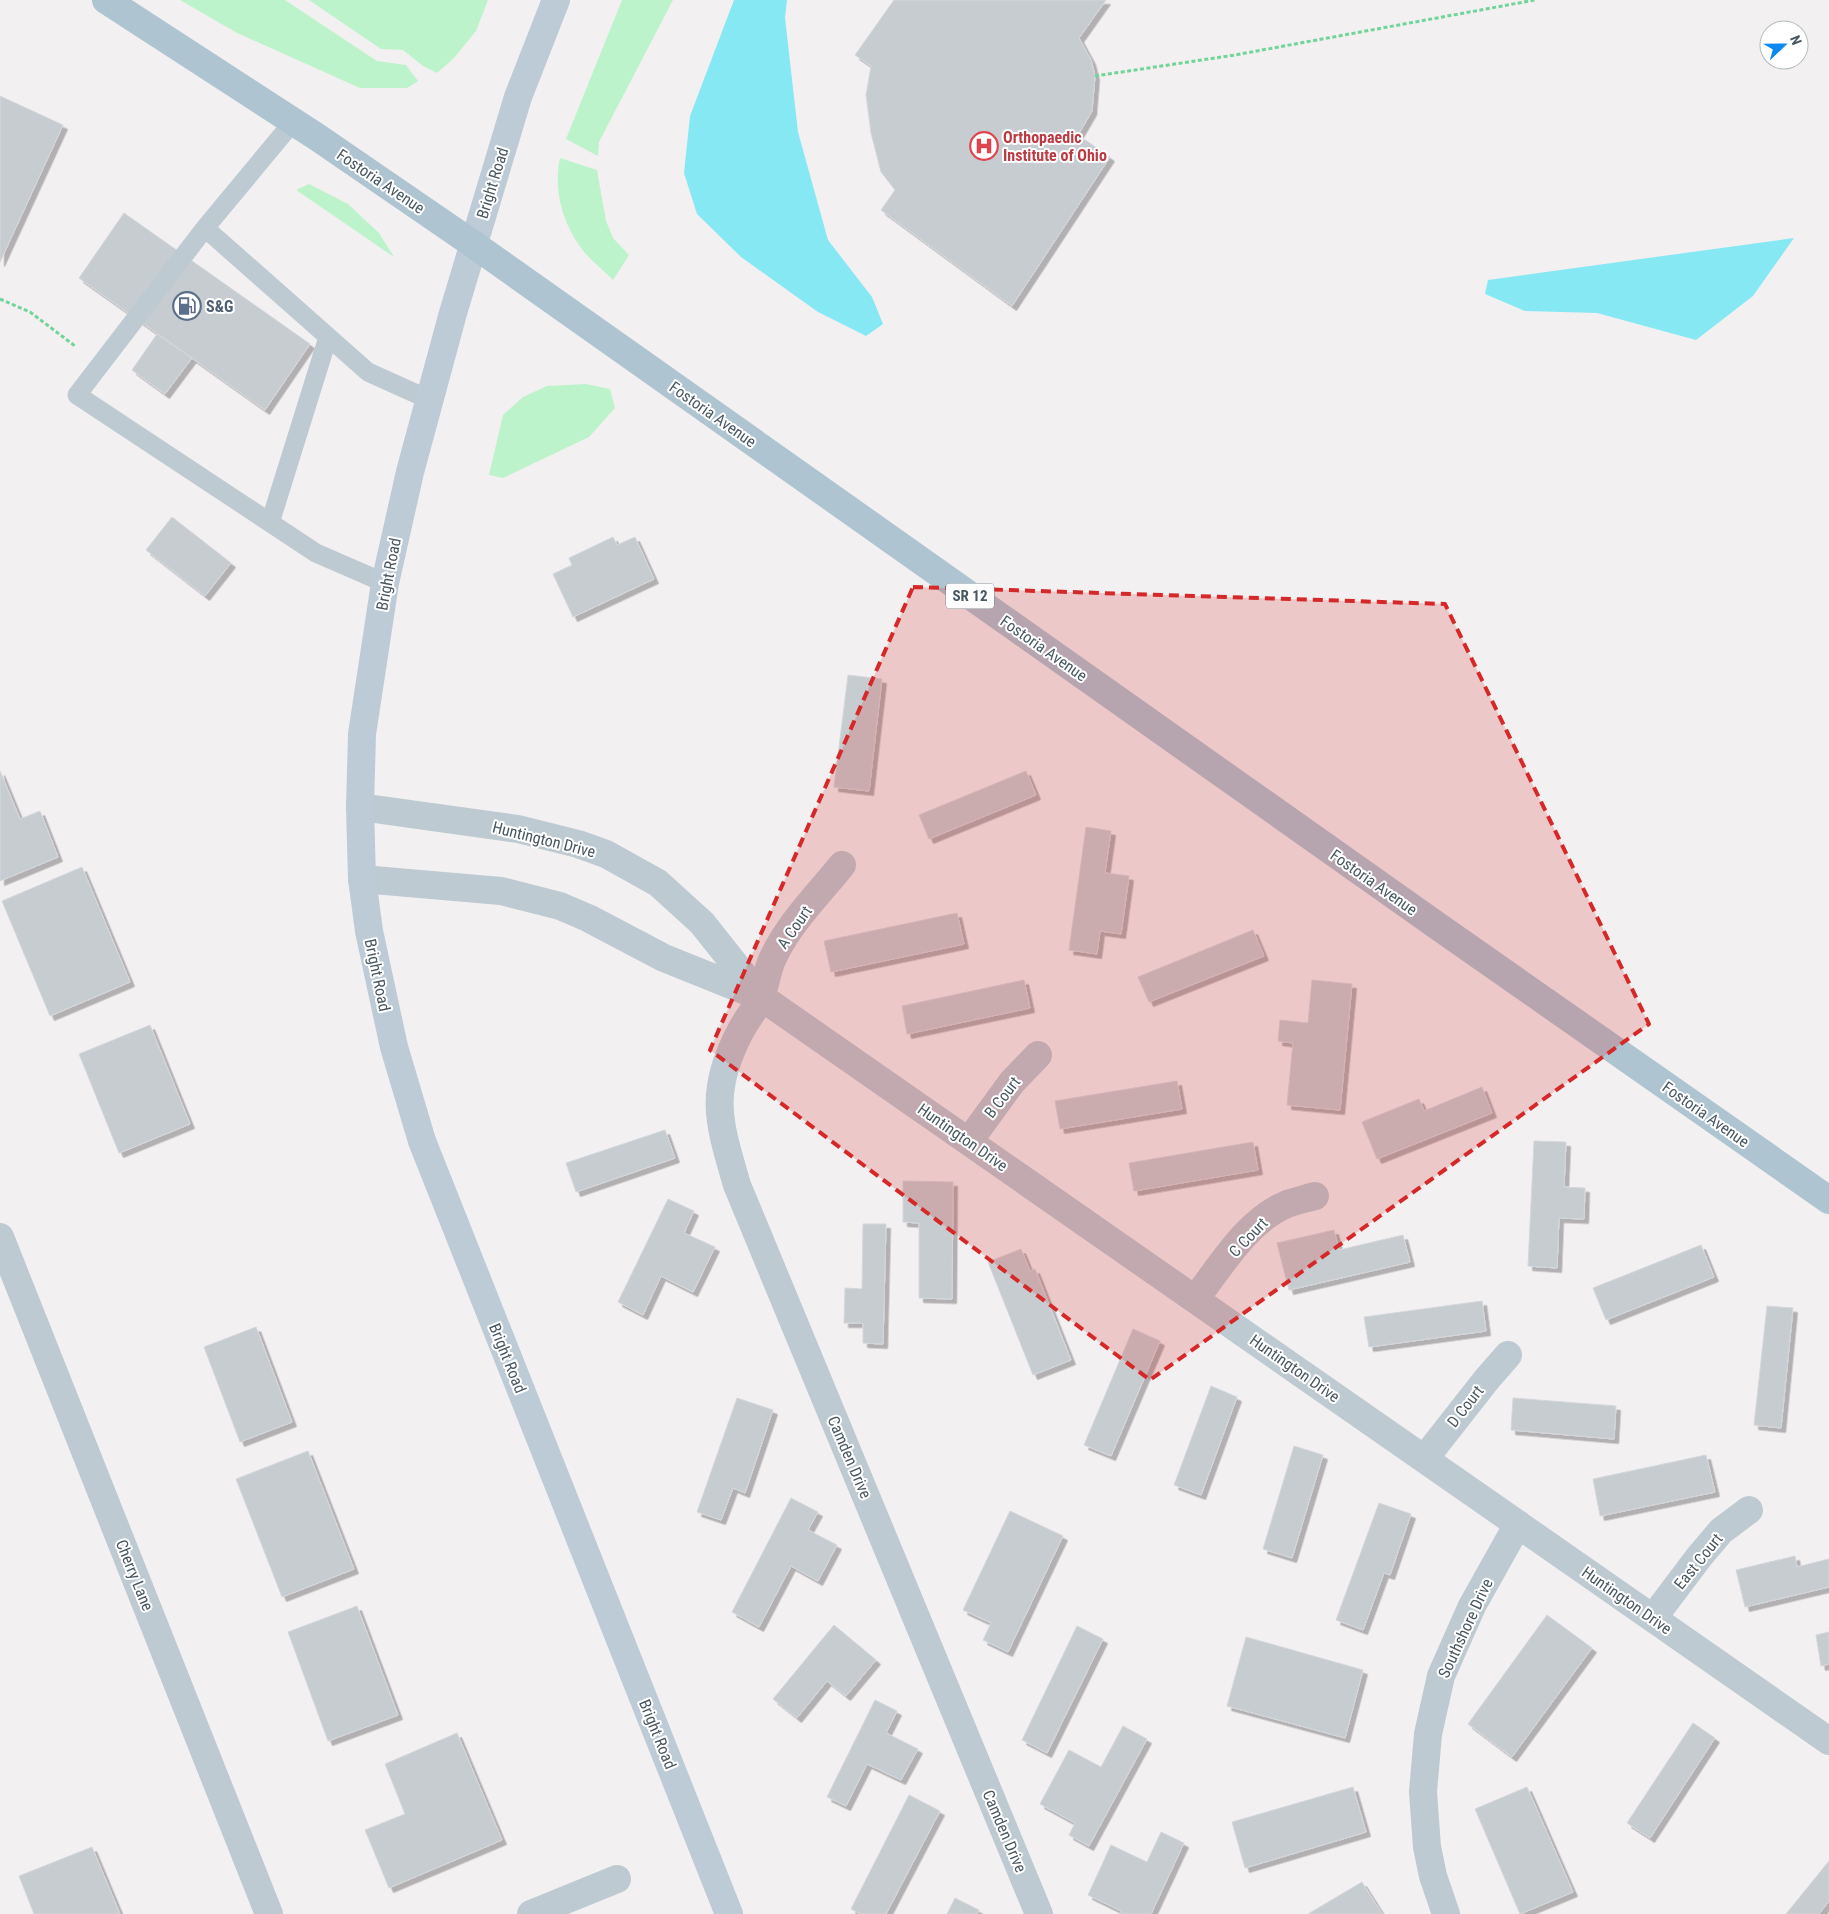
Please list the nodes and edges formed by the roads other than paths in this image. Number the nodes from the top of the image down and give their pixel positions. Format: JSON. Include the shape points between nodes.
{"nodes":[{"id":1,"x":106,"y":0,"type":"edge"},
{"id":2,"x":556,"y":0,"type":"edge"},
{"id":3,"x":293,"y":122,"type":"junction"},
{"id":4,"x":205,"y":228,"type":"junction"},
{"id":5,"x":473,"y":244,"type":"junction"},
{"id":6,"x":328,"y":337,"type":"junction"},
{"id":7,"x":430,"y":400,"type":"junction"},
{"id":8,"x":270,"y":523,"type":"junction"},
{"id":9,"x":385,"y":583,"type":"junction"},
{"id":10,"x":360,"y":807,"type":"junction"},
{"id":11,"x":842,"y":865,"type":"dead end"},
{"id":12,"x":362,"y":879,"type":"junction"},
{"id":13,"x":761,"y":997,"type":"junction"},
{"id":14,"x":1038,"y":1055,"type":"dead end"},
{"id":15,"x":969,"y":1141,"type":"junction"},
{"id":16,"x":1315,"y":1196,"type":"dead end"},
{"id":17,"x":1829,"y":1200,"type":"edge"},
{"id":18,"x":0,"y":1237,"type":"edge"},
{"id":19,"x":1196,"y":1298,"type":"junction"},
{"id":20,"x":1508,"y":1356,"type":"dead end"},
{"id":21,"x":1424,"y":1458,"type":"junction"},
{"id":22,"x":1749,"y":1510,"type":"dead end"},
{"id":23,"x":1518,"y":1524,"type":"junction"},
{"id":24,"x":1653,"y":1618,"type":"junction"},
{"id":25,"x":1829,"y":1741,"type":"edge"},
{"id":26,"x":617,"y":1879,"type":"dead end"},
{"id":27,"x":269,"y":1914,"type":"edge"},
{"id":28,"x":531,"y":1914,"type":"edge"},
{"id":29,"x":729,"y":1914,"type":"edge"},
{"id":30,"x":1040,"y":1914,"type":"edge"},
{"id":31,"x":1446,"y":1914,"type":"edge"}],
"edges":[{"from":1,"to":3,"type":"main road","name":"Fostoria Avenue","number":"SR 12"},
{"from":2,"to":5,"type":"main road","name":"Bright Road","via":[[518,97]]},
{"from":3,"to":4,"type":"lane"},
{"from":3,"to":5,"type":"main road","name":"Fostoria Avenue","number":"SR 12"},
{"from":4,"to":6,"type":"lane"},
{"from":4,"to":8,"type":"lane","via":[[77,395]]},
{"from":5,"to":7,"type":"main road","name":"Bright Road"},
{"from":5,"to":17,"type":"main road","name":"Fostoria Avenue","number":"SR 12"},
{"from":6,"to":7,"type":"lane","via":[[368,372]]},
{"from":6,"to":8,"type":"lane"},
{"from":7,"to":9,"type":"main road","name":"Bright Road"},
{"from":8,"to":9,"type":"lane","via":[[316,553]]},
{"from":9,"to":10,"type":"main road","name":"Bright Road","via":[[362,734]]},
{"from":10,"to":12,"type":"main road","name":"Bright Road"},
{"from":10,"to":13,"type":"street","name":"Huntington Drive","via":[[518,829],[606,854],[658,883],[702,922]]},
{"from":11,"to":13,"type":"street","name":"A Court","via":[[789,930],[772,960]]},
{"from":12,"to":13,"type":"street","name":"Huntington Drive","via":[[501,890],[560,906],[664,958]]},
{"from":12,"to":29,"type":"main road","name":"Bright Road","via":[[369,931],[394,1047],[422,1141]]},
{"from":13,"to":15,"type":"street","name":"Huntington Drive"},
{"from":13,"to":30,"type":"street","name":"Camden Drive","via":[[723,1068],[719,1098],[721,1128],[736,1185]]},
{"from":14,"to":15,"type":"street","name":"B Court","via":[[1012,1082]]},
{"from":15,"to":19,"type":"street","name":"Huntington Drive"},
{"from":16,"to":19,"type":"street","name":"C Court","via":[[1285,1205],[1260,1221],[1239,1242]]},
{"from":18,"to":27,"type":"street","name":"Cherry Lane"},
{"from":19,"to":21,"type":"street","name":"Huntington Drive"},
{"from":20,"to":21,"type":"street","name":"D Court"},
{"from":21,"to":23,"type":"street","name":"Huntington Drive"},
{"from":22,"to":24,"type":"street","name":"East Court","via":[[1721,1531]]},
{"from":23,"to":24,"type":"street","name":"Huntington Drive"},
{"from":23,"to":31,"type":"street","name":"Southshore Drive","via":[[1472,1606],[1441,1676],[1428,1734],[1423,1792],[1427,1848]]},
{"from":24,"to":25,"type":"street","name":"Huntington Drive"},
{"from":26,"to":28,"type":"street"}]}
